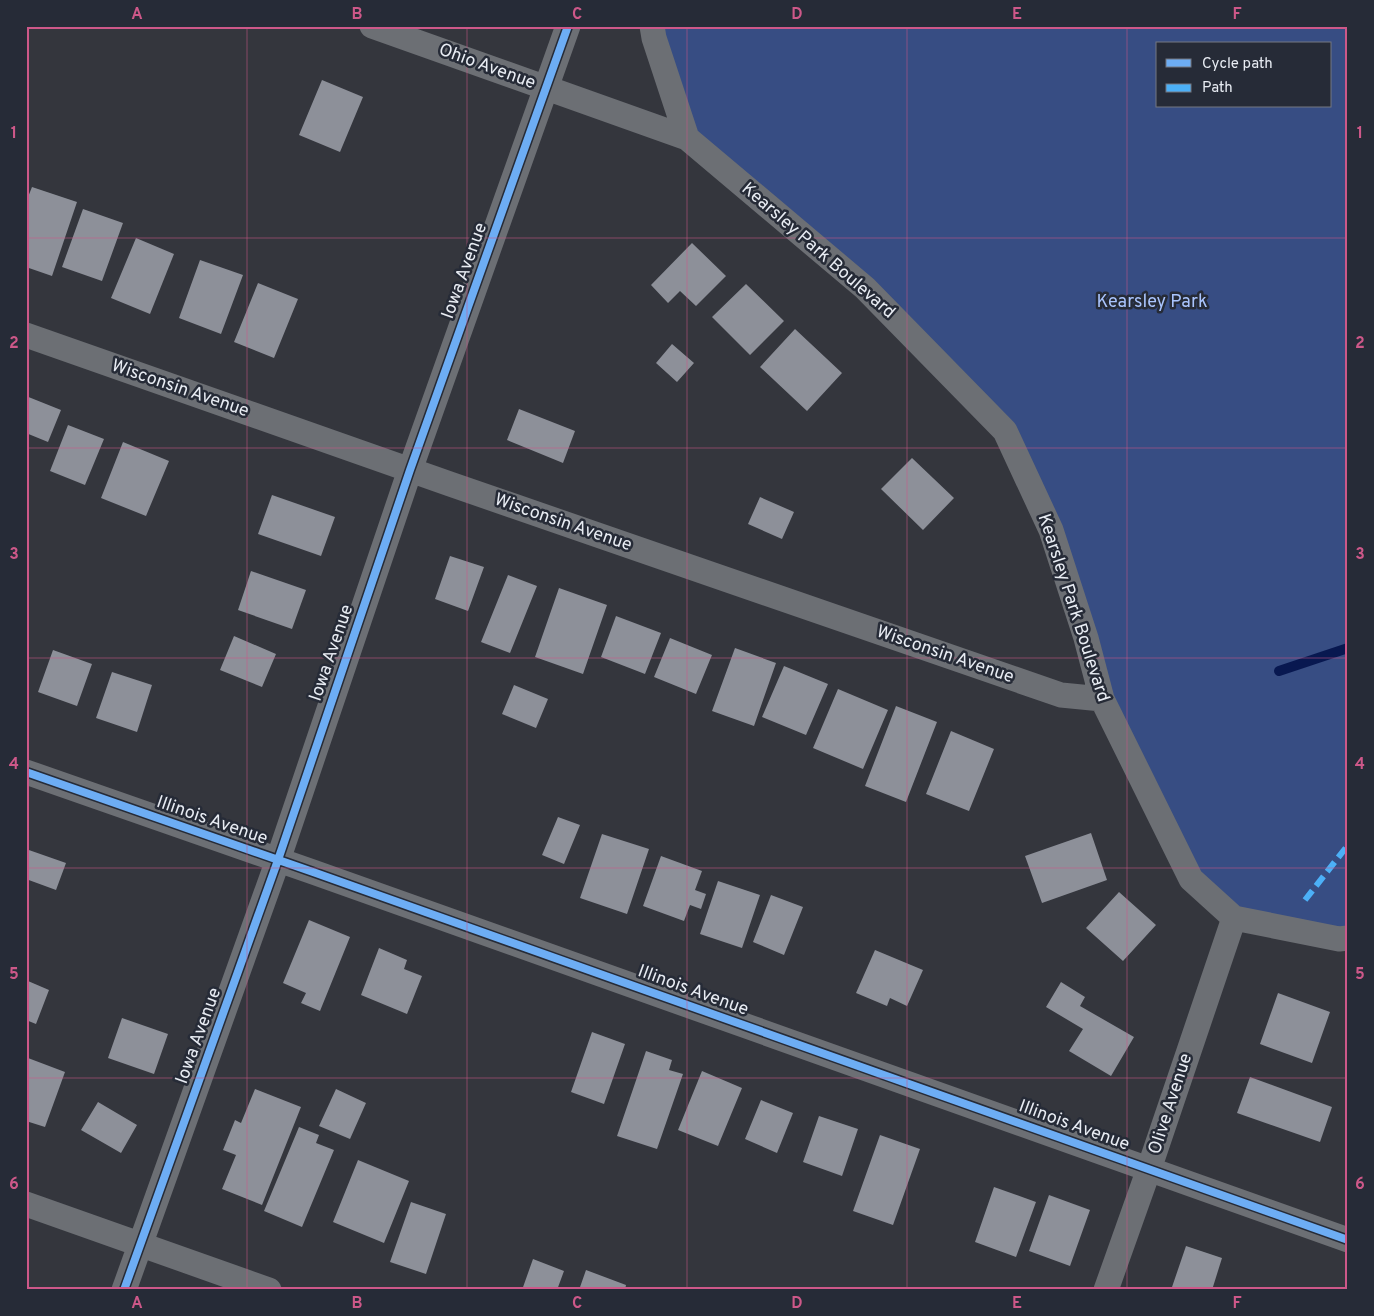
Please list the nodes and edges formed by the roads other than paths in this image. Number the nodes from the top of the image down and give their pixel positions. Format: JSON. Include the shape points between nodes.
{"nodes":[{"id":1,"x":372,"y":26,"type":"edge"},
{"id":2,"x":568,"y":26,"type":"edge"},
{"id":3,"x":652,"y":26,"type":"edge"},
{"id":4,"x":546,"y":88,"type":"junction"},
{"id":5,"x":687,"y":138,"type":"junction"},
{"id":6,"x":26,"y":334,"type":"edge"},
{"id":7,"x":410,"y":470,"type":"junction"},
{"id":8,"x":1102,"y":699,"type":"junction"},
{"id":9,"x":26,"y":772,"type":"edge"},
{"id":10,"x":278,"y":860,"type":"junction"},
{"id":11,"x":1234,"y":918,"type":"junction"},
{"id":12,"x":1348,"y":938,"type":"edge"},
{"id":13,"x":1149,"y":1169,"type":"junction"},
{"id":14,"x":26,"y":1204,"type":"edge"},
{"id":15,"x":1348,"y":1240,"type":"edge"},
{"id":16,"x":140,"y":1244,"type":"junction"},
{"id":17,"x":124,"y":1290,"type":"edge"},
{"id":18,"x":270,"y":1290,"type":"edge"},
{"id":19,"x":1106,"y":1290,"type":"edge"}],
"edges":[{"from":1,"to":4,"type":"street","name":"Ohio Avenue"},
{"from":2,"to":4,"type":"street","name":"Iowa Avenue"},
{"from":3,"to":5,"type":"street"},
{"from":4,"to":5,"type":"street","name":"Ohio Avenue"},
{"from":4,"to":7,"type":"street","name":"Iowa Avenue"},
{"from":5,"to":8,"type":"street","name":"Kearsley Park Boulevard","via":[[865,288],[1005,431],[1051,530]]},
{"from":6,"to":7,"type":"street","name":"Wisconsin Avenue"},
{"from":7,"to":8,"type":"street","name":"Wisconsin Avenue","via":[[1061,695]]},
{"from":7,"to":10,"type":"street","name":"Iowa Avenue"},
{"from":8,"to":11,"type":"street","name":"Kearsley Park Boulevard","via":[[1191,878]]},
{"from":9,"to":10,"type":"street","name":"Illinois Avenue"},
{"from":10,"to":13,"type":"street","name":"Illinois Avenue"},
{"from":10,"to":16,"type":"street","name":"Iowa Avenue"},
{"from":11,"to":12,"type":"street","via":[[1339,939]]},
{"from":11,"to":13,"type":"street","name":"Olive Avenue"},
{"from":13,"to":15,"type":"street","name":"Illinois Avenue"},
{"from":13,"to":19,"type":"street","name":"Olive Avenue"},
{"from":14,"to":16,"type":"street"},
{"from":16,"to":17,"type":"street","name":"Iowa Avenue"},
{"from":16,"to":18,"type":"street"}]}
